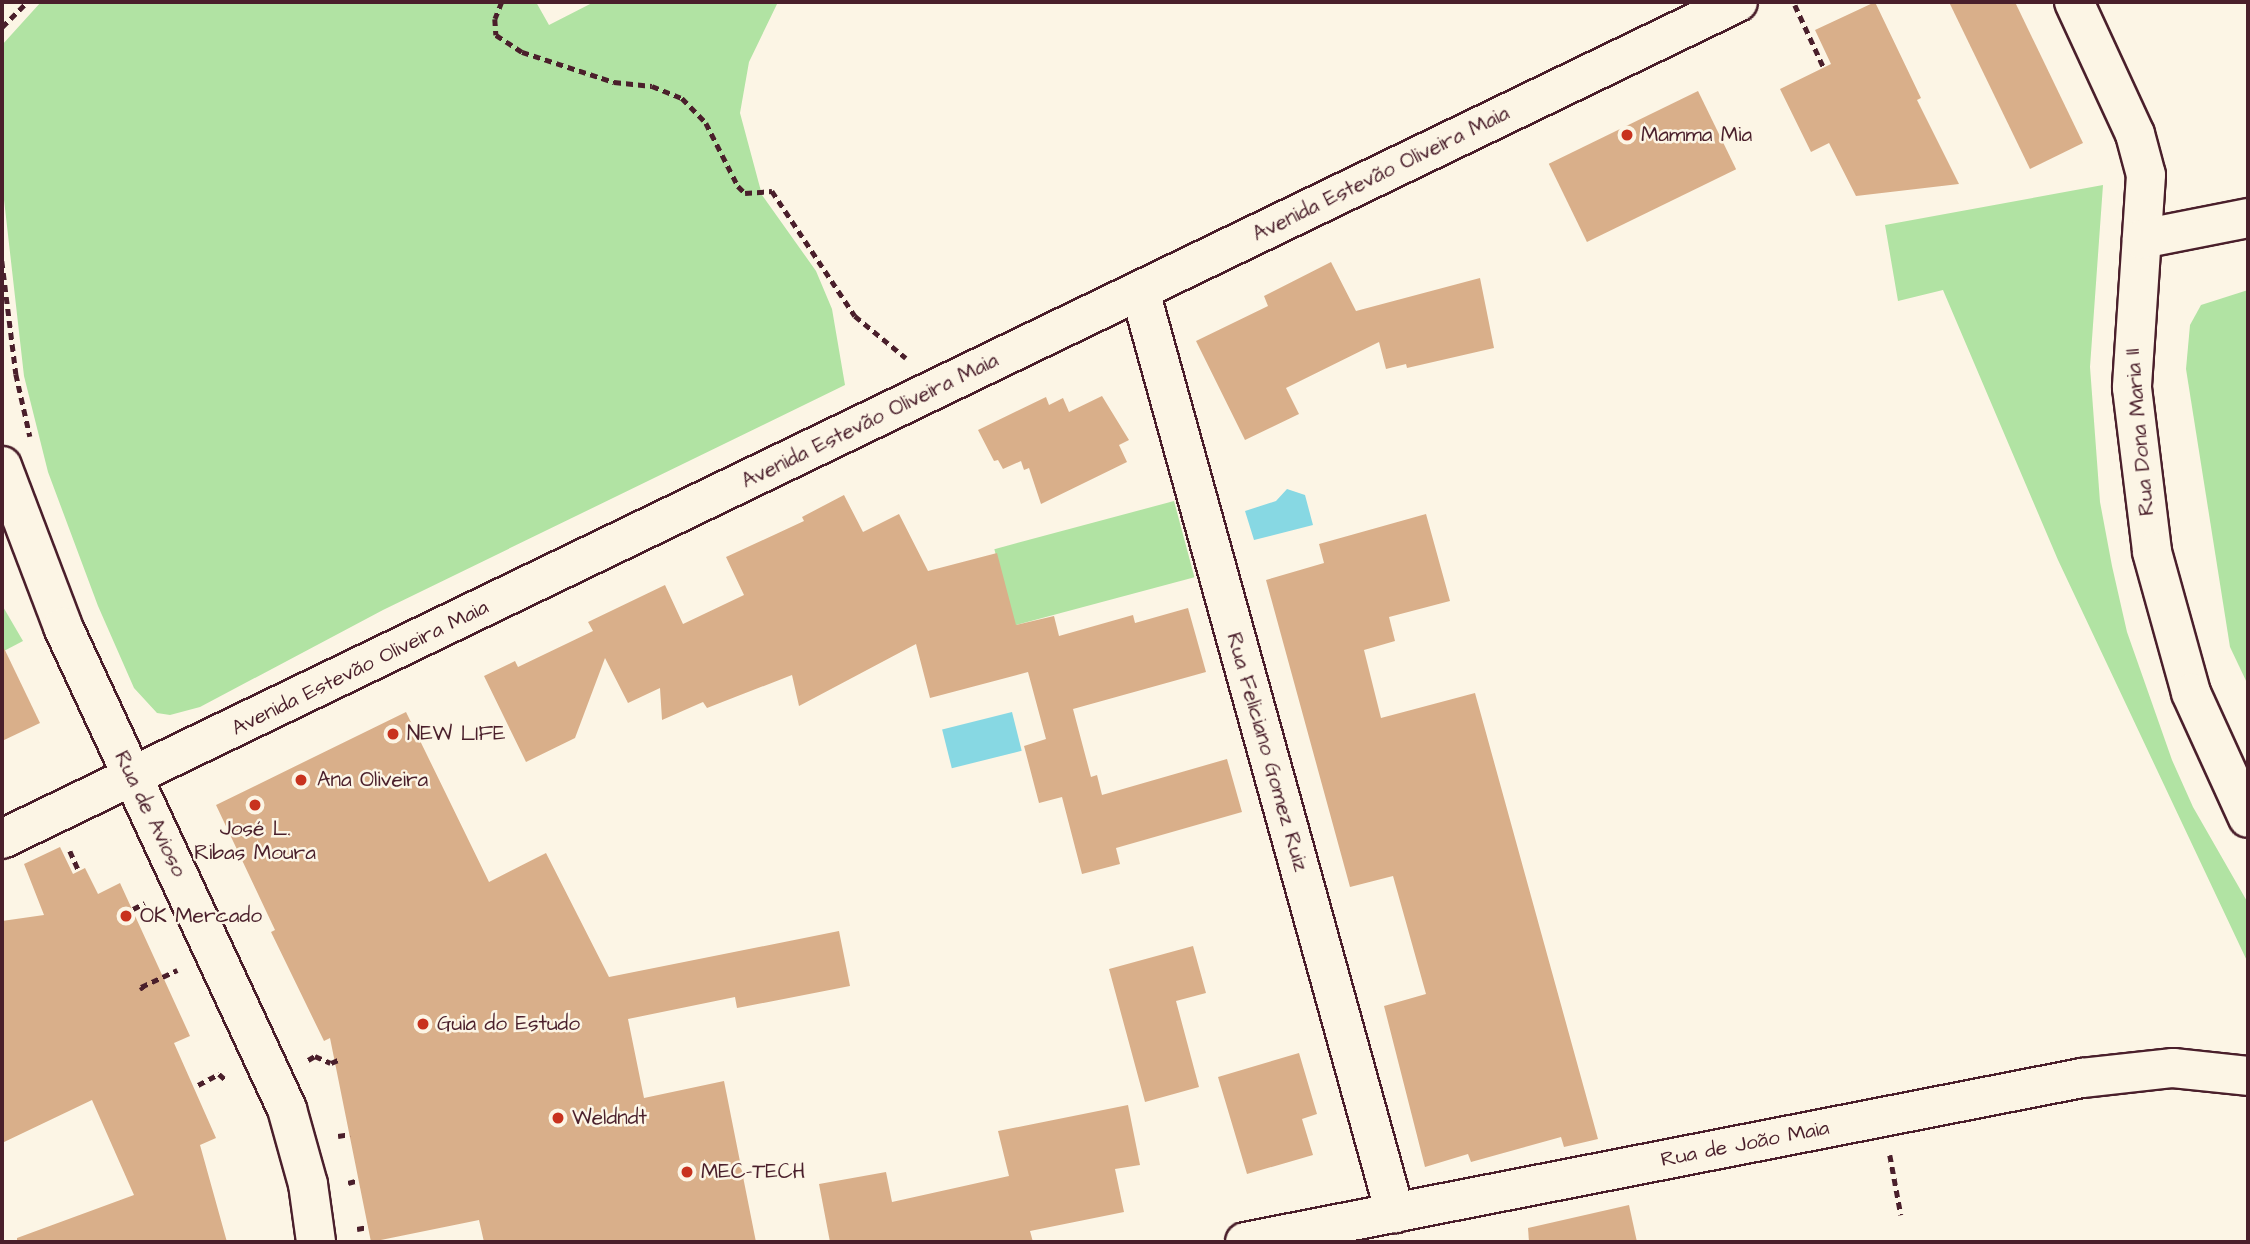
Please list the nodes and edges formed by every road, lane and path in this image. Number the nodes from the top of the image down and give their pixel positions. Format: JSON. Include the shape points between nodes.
{"nodes":[{"id":1,"x":27,"y":2,"type":"edge"},
{"id":2,"x":502,"y":2,"type":"edge"},
{"id":3,"x":1738,"y":2,"type":"edge"},
{"id":4,"x":2074,"y":2,"type":"edge"},
{"id":5,"x":1795,"y":5,"type":"dead end"},
{"id":6,"x":2,"y":27,"type":"edge"},
{"id":7,"x":1824,"y":68,"type":"dead end"},
{"id":8,"x":2248,"y":218,"type":"edge"},
{"id":9,"x":2142,"y":239,"type":"junction"},
{"id":10,"x":1140,"y":291,"type":"junction"},
{"id":11,"x":935,"y":390,"type":"junction"},
{"id":12,"x":2,"y":466,"type":"edge"},
{"id":13,"x":132,"y":778,"type":"junction"},
{"id":14,"x":2248,"y":818,"type":"edge"},
{"id":15,"x":2,"y":839,"type":"edge"},
{"id":16,"x":66,"y":844,"type":"dead end"},
{"id":17,"x":79,"y":871,"type":"dead end"},
{"id":18,"x":189,"y":965,"type":"dead end"},
{"id":19,"x":143,"y":990,"type":"dead end"},
{"id":20,"x":338,"y":1060,"type":"dead end"},
{"id":21,"x":301,"y":1063,"type":"dead end"},
{"id":22,"x":2248,"y":1076,"type":"edge"},
{"id":23,"x":198,"y":1085,"type":"dead end"},
{"id":24,"x":233,"y":1085,"type":"dead end"},
{"id":25,"x":1882,"y":1117,"type":"junction"},
{"id":26,"x":1395,"y":1213,"type":"junction"},
{"id":27,"x":1901,"y":1215,"type":"dead end"},
{"id":28,"x":316,"y":1242,"type":"edge"},
{"id":29,"x":1245,"y":1242,"type":"edge"}],
"edges":[{"from":1,"to":6,"type":"path"},
{"from":2,"to":11,"type":"path","via":[[495,19],[496,35],[523,52],[614,82],[652,86],[682,98],[706,124],[738,186],[745,193],[772,191],[855,316],[910,362]]},
{"from":3,"to":10,"type":"street","name":"Avenida Estevão Oliveira Maia"},
{"from":4,"to":9,"type":"street","name":"Rua Dona Maria II","via":[[2143,155],[2147,196]]},
{"from":5,"to":7,"type":"path"},
{"from":8,"to":9,"type":"street"},
{"from":9,"to":14,"type":"street","name":"Rua Dona Maria II","via":[[2132,388],[2152,552],[2191,693]]},
{"from":10,"to":11,"type":"street","name":"Avenida Estevão Oliveira Maia"},
{"from":10,"to":26,"type":"street","name":"Rua Feliciano Gomez Ruiz"},
{"from":11,"to":13,"type":"street","name":"Avenida Estevão Oliveira Maia"},
{"from":12,"to":13,"type":"street","name":"Rua de Avioso","via":[[43,579]]},
{"from":13,"to":15,"type":"street","name":"Avenida Estevão Oliveira Maia"},
{"from":13,"to":28,"type":"street","name":"Rua de Avioso","via":[[287,1110],[308,1184]]},
{"from":16,"to":17,"type":"path"},
{"from":18,"to":19,"type":"path","via":[[141,987]]},
{"from":20,"to":21,"type":"path","via":[[331,1063],[315,1056]]},
{"from":22,"to":25,"type":"street","name":"Rua de João Maia","via":[[2173,1068],[2082,1078]]},
{"from":23,"to":24,"type":"path","via":[[219,1074]]},
{"from":25,"to":26,"type":"street","name":"Rua de João Maia"},
{"from":25,"to":27,"type":"path"},
{"from":26,"to":29,"type":"street","name":"Rua de João Maia"}]}
